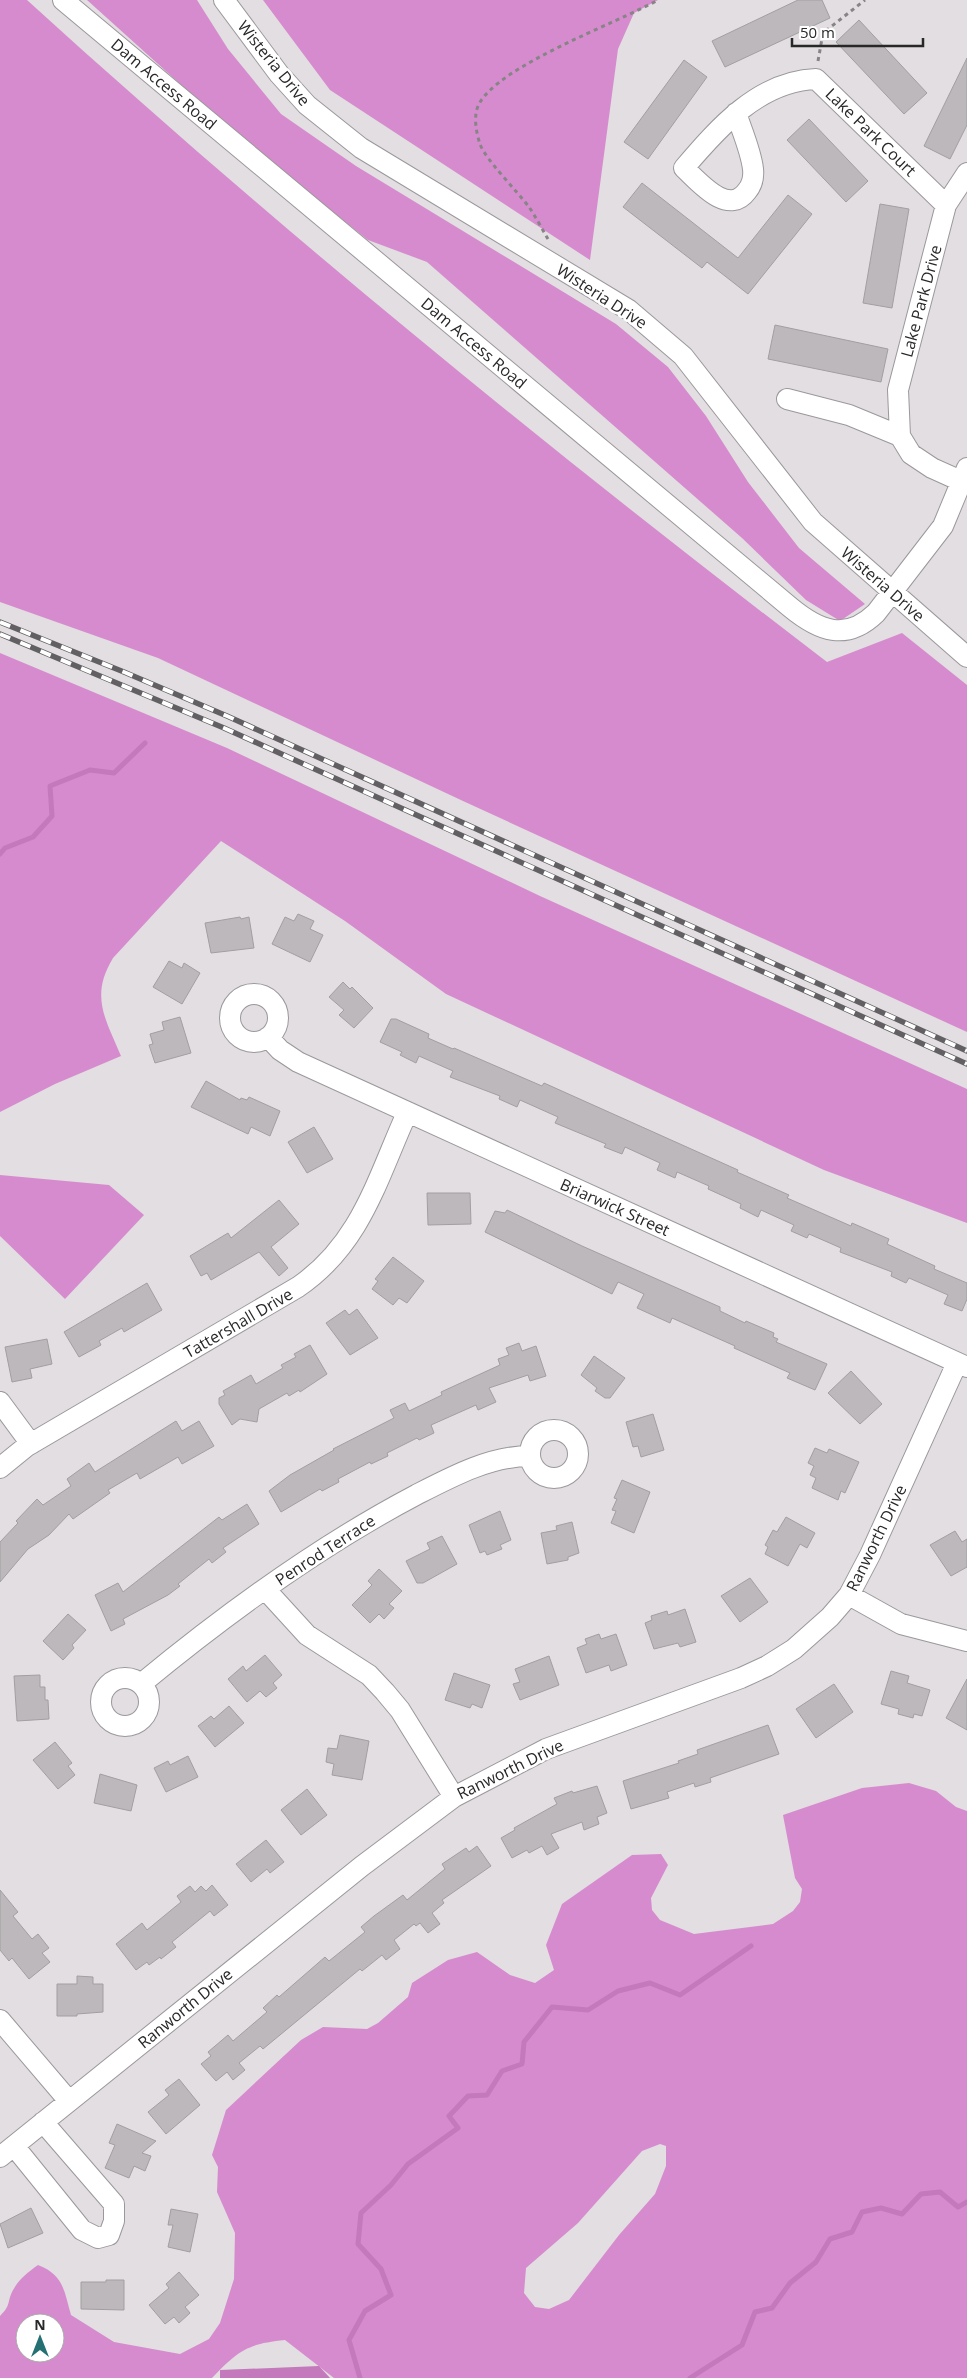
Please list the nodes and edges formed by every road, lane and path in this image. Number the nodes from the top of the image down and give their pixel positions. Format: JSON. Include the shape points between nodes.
{"nodes":[{"id":1,"x":63,"y":0,"type":"edge"},
{"id":2,"x":224,"y":0,"type":"edge"},
{"id":3,"x":658,"y":0,"type":"edge"},
{"id":4,"x":865,"y":0,"type":"edge"},
{"id":5,"x":816,"y":79,"type":"junction"},
{"id":6,"x":736,"y":113,"type":"dead end"},
{"id":7,"x":967,"y":173,"type":"edge"},
{"id":8,"x":946,"y":205,"type":"junction"},
{"id":9,"x":549,"y":240,"type":"dead end"},
{"id":10,"x":787,"y":399,"type":"dead end"},
{"id":11,"x":900,"y":436,"type":"junction"},
{"id":12,"x":965,"y":475,"type":"edge"},
{"id":13,"x":893,"y":594,"type":"junction"},
{"id":14,"x":967,"y":657,"type":"edge"},
{"id":15,"x":268,"y":1037,"type":"dead end"},
{"id":16,"x":407,"y":1113,"type":"junction"},
{"id":17,"x":962,"y":1365,"type":"edge"},
{"id":18,"x":0,"y":1402,"type":"edge"},
{"id":19,"x":31,"y":1444,"type":"junction"},
{"id":20,"x":530,"y":1456,"type":"dead end"},
{"id":21,"x":2,"y":1463,"type":"edge"},
{"id":22,"x":265,"y":1589,"type":"junction"},
{"id":23,"x":849,"y":1595,"type":"junction"},
{"id":24,"x":967,"y":1641,"type":"edge"},
{"id":25,"x":141,"y":1684,"type":"dead end"},
{"id":26,"x":454,"y":1797,"type":"junction"},
{"id":27,"x":0,"y":2020,"type":"edge"},
{"id":28,"x":69,"y":2101,"type":"junction"},
{"id":29,"x":43,"y":2122,"type":"junction"},
{"id":30,"x":7,"y":2152,"type":"edge"}],
"edges":[{"from":1,"to":13,"type":"street","name":"Dam Access Road","via":[[803,618],[829,630],[850,630],[867,623]]},
{"from":2,"to":13,"type":"street","name":"Wisteria Drive","via":[[279,74],[307,105],[353,142],[629,310],[683,356],[813,522]]},
{"from":3,"to":9,"type":"path","via":[[554,50],[503,79],[489,89],[478,105],[475,125],[480,147],[529,207]]},
{"from":4,"to":5,"type":"path","via":[[822,33]]},
{"from":5,"to":6,"type":"street","name":"Lake Park Court","via":[[799,80],[765,93]]},
{"from":5,"to":8,"type":"street","name":"Lake Park Court"},
{"from":7,"to":8,"type":"street","name":"Lake Park Drive"},
{"from":8,"to":11,"type":"street","name":"Lake Park Drive","via":[[898,390]]},
{"from":10,"to":11,"type":"street","via":[[849,415]]},
{"from":11,"to":12,"type":"street","via":[[911,454],[932,468]]},
{"from":12,"to":13,"type":"street","name":"Dam Access Road","via":[[943,526]]},
{"from":13,"to":14,"type":"street","name":"Wisteria Drive"},
{"from":15,"to":16,"type":"street","name":"Briarwick Street","via":[[298,1062]]},
{"from":16,"to":17,"type":"street","name":"Briarwick Street"},
{"from":16,"to":19,"type":"street","name":"Tattershall Drive","via":[[361,1216],[344,1245],[323,1269],[298,1287]]},
{"from":17,"to":23,"type":"street","name":"Ranworth Drive"},
{"from":18,"to":19,"type":"street"},
{"from":19,"to":21,"type":"street","name":"Tattershall Drive"},
{"from":20,"to":22,"type":"street","name":"Penrod Terrace","via":[[500,1458],[431,1488],[324,1547]]},
{"from":22,"to":25,"type":"street","name":"Penrod Terrace","via":[[204,1632]]},
{"from":22,"to":26,"type":"street","via":[[307,1635],[369,1675],[385,1692],[400,1710]]},
{"from":23,"to":24,"type":"street","via":[[901,1624]]},
{"from":23,"to":26,"type":"street","name":"Ranworth Drive","via":[[814,1632],[767,1666],[546,1750]]},
{"from":26,"to":28,"type":"street","name":"Ranworth Drive","via":[[389,1844]]},
{"from":27,"to":28,"type":"street"},
{"from":28,"to":29,"type":"street","name":"Ranworth Drive"},
{"from":29,"to":30,"type":"street","name":"Ranworth Drive"},
{"from":29,"to":30,"type":"street","via":[[114,2204],[114,2221],[109,2235],[98,2238],[82,2230]]}]}
